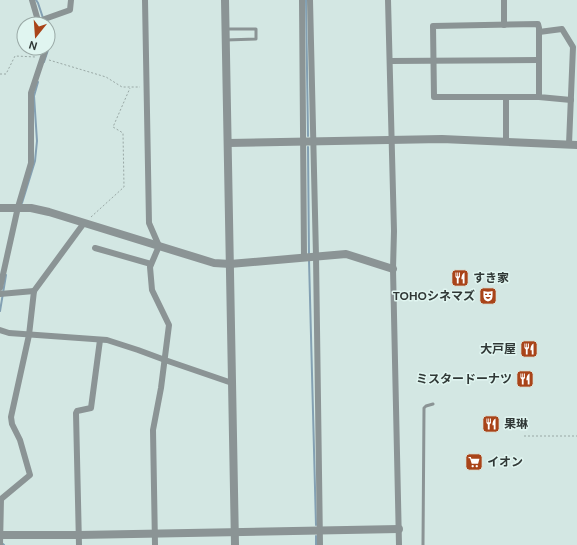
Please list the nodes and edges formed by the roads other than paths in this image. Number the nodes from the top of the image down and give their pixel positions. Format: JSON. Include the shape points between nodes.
{"nodes":[{"id":1,"x":32,"y":0,"type":"edge"},
{"id":2,"x":71,"y":0,"type":"edge"},
{"id":3,"x":145,"y":0,"type":"edge"},
{"id":4,"x":225,"y":0,"type":"edge"},
{"id":5,"x":302,"y":0,"type":"edge"},
{"id":6,"x":310,"y":0,"type":"edge"},
{"id":7,"x":388,"y":0,"type":"edge"},
{"id":8,"x":504,"y":0,"type":"edge"},
{"id":9,"x":37,"y":16,"type":"edge"},
{"id":10,"x":56,"y":16,"type":"edge"},
{"id":11,"x":504,"y":25,"type":"junction"},
{"id":12,"x":226,"y":29,"type":"junction"},
{"id":13,"x":539,"y":32,"type":"junction"},
{"id":14,"x":226,"y":40,"type":"junction"},
{"id":15,"x":44,"y":56,"type":"edge"},
{"id":16,"x":538,"y":60,"type":"junction"},
{"id":17,"x":390,"y":61,"type":"junction"},
{"id":18,"x":433,"y":61,"type":"junction"},
{"id":19,"x":506,"y":97,"type":"junction"},
{"id":20,"x":539,"y":97,"type":"junction"},
{"id":21,"x":571,"y":100,"type":"junction"},
{"id":22,"x":392,"y":140,"type":"junction"},
{"id":23,"x":303,"y":141,"type":"junction"},
{"id":24,"x":313,"y":141,"type":"junction"},
{"id":25,"x":506,"y":141,"type":"junction"},
{"id":26,"x":228,"y":143,"type":"junction"},
{"id":27,"x":573,"y":144,"type":"edge"},
{"id":28,"x":18,"y":207,"type":"junction"},
{"id":29,"x":0,"y":208,"type":"edge"},
{"id":30,"x":84,"y":223,"type":"junction"},
{"id":31,"x":159,"y":246,"type":"junction"},
{"id":32,"x":95,"y":248,"type":"dead end"},
{"id":33,"x":316,"y":256,"type":"junction"},
{"id":34,"x":304,"y":257,"type":"junction"},
{"id":35,"x":151,"y":264,"type":"junction"},
{"id":36,"x":230,"y":264,"type":"junction"},
{"id":37,"x":2,"y":265,"type":"edge"},
{"id":38,"x":393,"y":270,"type":"junction"},
{"id":39,"x":0,"y":288,"type":"edge"},
{"id":40,"x":34,"y":292,"type":"junction"},
{"id":41,"x":0,"y":294,"type":"edge"},
{"id":42,"x":0,"y":330,"type":"edge"},
{"id":43,"x":29,"y":335,"type":"junction"},
{"id":44,"x":100,"y":340,"type":"junction"},
{"id":45,"x":165,"y":360,"type":"junction"},
{"id":46,"x":232,"y":382,"type":"junction"},
{"id":47,"x":433,"y":404,"type":"dead end"},
{"id":48,"x":0,"y":499,"type":"edge"},
{"id":49,"x":399,"y":529,"type":"junction"},
{"id":50,"x":320,"y":530,"type":"junction"},
{"id":51,"x":235,"y":532,"type":"junction"},
{"id":52,"x":155,"y":534,"type":"junction"},
{"id":53,"x":0,"y":535,"type":"edge"},
{"id":54,"x":79,"y":535,"type":"junction"},
{"id":55,"x":0,"y":545,"type":"edge"},
{"id":56,"x":79,"y":545,"type":"edge"},
{"id":57,"x":155,"y":545,"type":"edge"},
{"id":58,"x":235,"y":545,"type":"edge"},
{"id":59,"x":320,"y":545,"type":"edge"},
{"id":60,"x":399,"y":545,"type":"edge"},
{"id":61,"x":423,"y":545,"type":"edge"}],
"edges":[{"from":1,"to":9,"type":"street"},
{"from":2,"to":10,"type":"street","via":[[70,10]]},
{"from":3,"to":31,"type":"street","via":[[149,222]]},
{"from":4,"to":12,"type":"street"},
{"from":5,"to":23,"type":"street"},
{"from":6,"to":24,"type":"street"},
{"from":7,"to":17,"type":"street"},
{"from":8,"to":11,"type":"street"},
{"from":11,"to":13,"type":"street","via":[[538,24]]},
{"from":11,"to":18,"type":"street","via":[[433,26]]},
{"from":12,"to":14,"type":"street"},
{"from":12,"to":14,"type":"lane","via":[[256,29],[256,39]]},
{"from":13,"to":16,"type":"street"},
{"from":13,"to":21,"type":"street","via":[[562,29],[573,47]]},
{"from":14,"to":26,"type":"street"},
{"from":15,"to":28,"type":"street","via":[[31,93],[31,163]]},
{"from":16,"to":18,"type":"street"},
{"from":16,"to":20,"type":"street"},
{"from":17,"to":18,"type":"street"},
{"from":17,"to":22,"type":"street"},
{"from":18,"to":19,"type":"street","via":[[434,97]]},
{"from":19,"to":20,"type":"street"},
{"from":19,"to":25,"type":"street"},
{"from":20,"to":21,"type":"street"},
{"from":21,"to":27,"type":"street"},
{"from":22,"to":24,"type":"street"},
{"from":22,"to":25,"type":"street"},
{"from":22,"to":38,"type":"street"},
{"from":23,"to":24,"type":"street"},
{"from":23,"to":26,"type":"street"},
{"from":23,"to":34,"type":"street"},
{"from":24,"to":33,"type":"street"},
{"from":25,"to":27,"type":"street"},
{"from":26,"to":36,"type":"street"},
{"from":28,"to":29,"type":"street"},
{"from":28,"to":30,"type":"street","via":[[49,212]]},
{"from":28,"to":37,"type":"street"},
{"from":30,"to":31,"type":"street"},
{"from":30,"to":40,"type":"street"},
{"from":31,"to":35,"type":"street"},
{"from":31,"to":36,"type":"street","via":[[214,263]]},
{"from":32,"to":35,"type":"street"},
{"from":33,"to":34,"type":"street"},
{"from":33,"to":38,"type":"street","via":[[346,254]]},
{"from":33,"to":50,"type":"street"},
{"from":34,"to":36,"type":"street"},
{"from":35,"to":45,"type":"street","via":[[152,290],[169,324]]},
{"from":36,"to":46,"type":"street"},
{"from":37,"to":39,"type":"street"},
{"from":38,"to":49,"type":"street"},
{"from":40,"to":41,"type":"street"},
{"from":40,"to":43,"type":"street"},
{"from":42,"to":43,"type":"street","via":[[9,334]]},
{"from":43,"to":44,"type":"street"},
{"from":43,"to":48,"type":"street","via":[[11,417],[30,475]]},
{"from":44,"to":45,"type":"street","via":[[107,340]]},
{"from":44,"to":54,"type":"street","via":[[91,408],[77,410],[76,413]]},
{"from":45,"to":46,"type":"street"},
{"from":45,"to":52,"type":"street","via":[[153,430]]},
{"from":46,"to":51,"type":"street"},
{"from":47,"to":61,"type":"lane","via":[[424,408]]},
{"from":48,"to":53,"type":"street"},
{"from":49,"to":50,"type":"street"},
{"from":49,"to":60,"type":"street"},
{"from":50,"to":51,"type":"street"},
{"from":50,"to":59,"type":"street"},
{"from":51,"to":52,"type":"street"},
{"from":51,"to":58,"type":"street"},
{"from":52,"to":54,"type":"street"},
{"from":52,"to":57,"type":"street"},
{"from":53,"to":54,"type":"street"},
{"from":53,"to":55,"type":"street"},
{"from":54,"to":56,"type":"street"}]}
